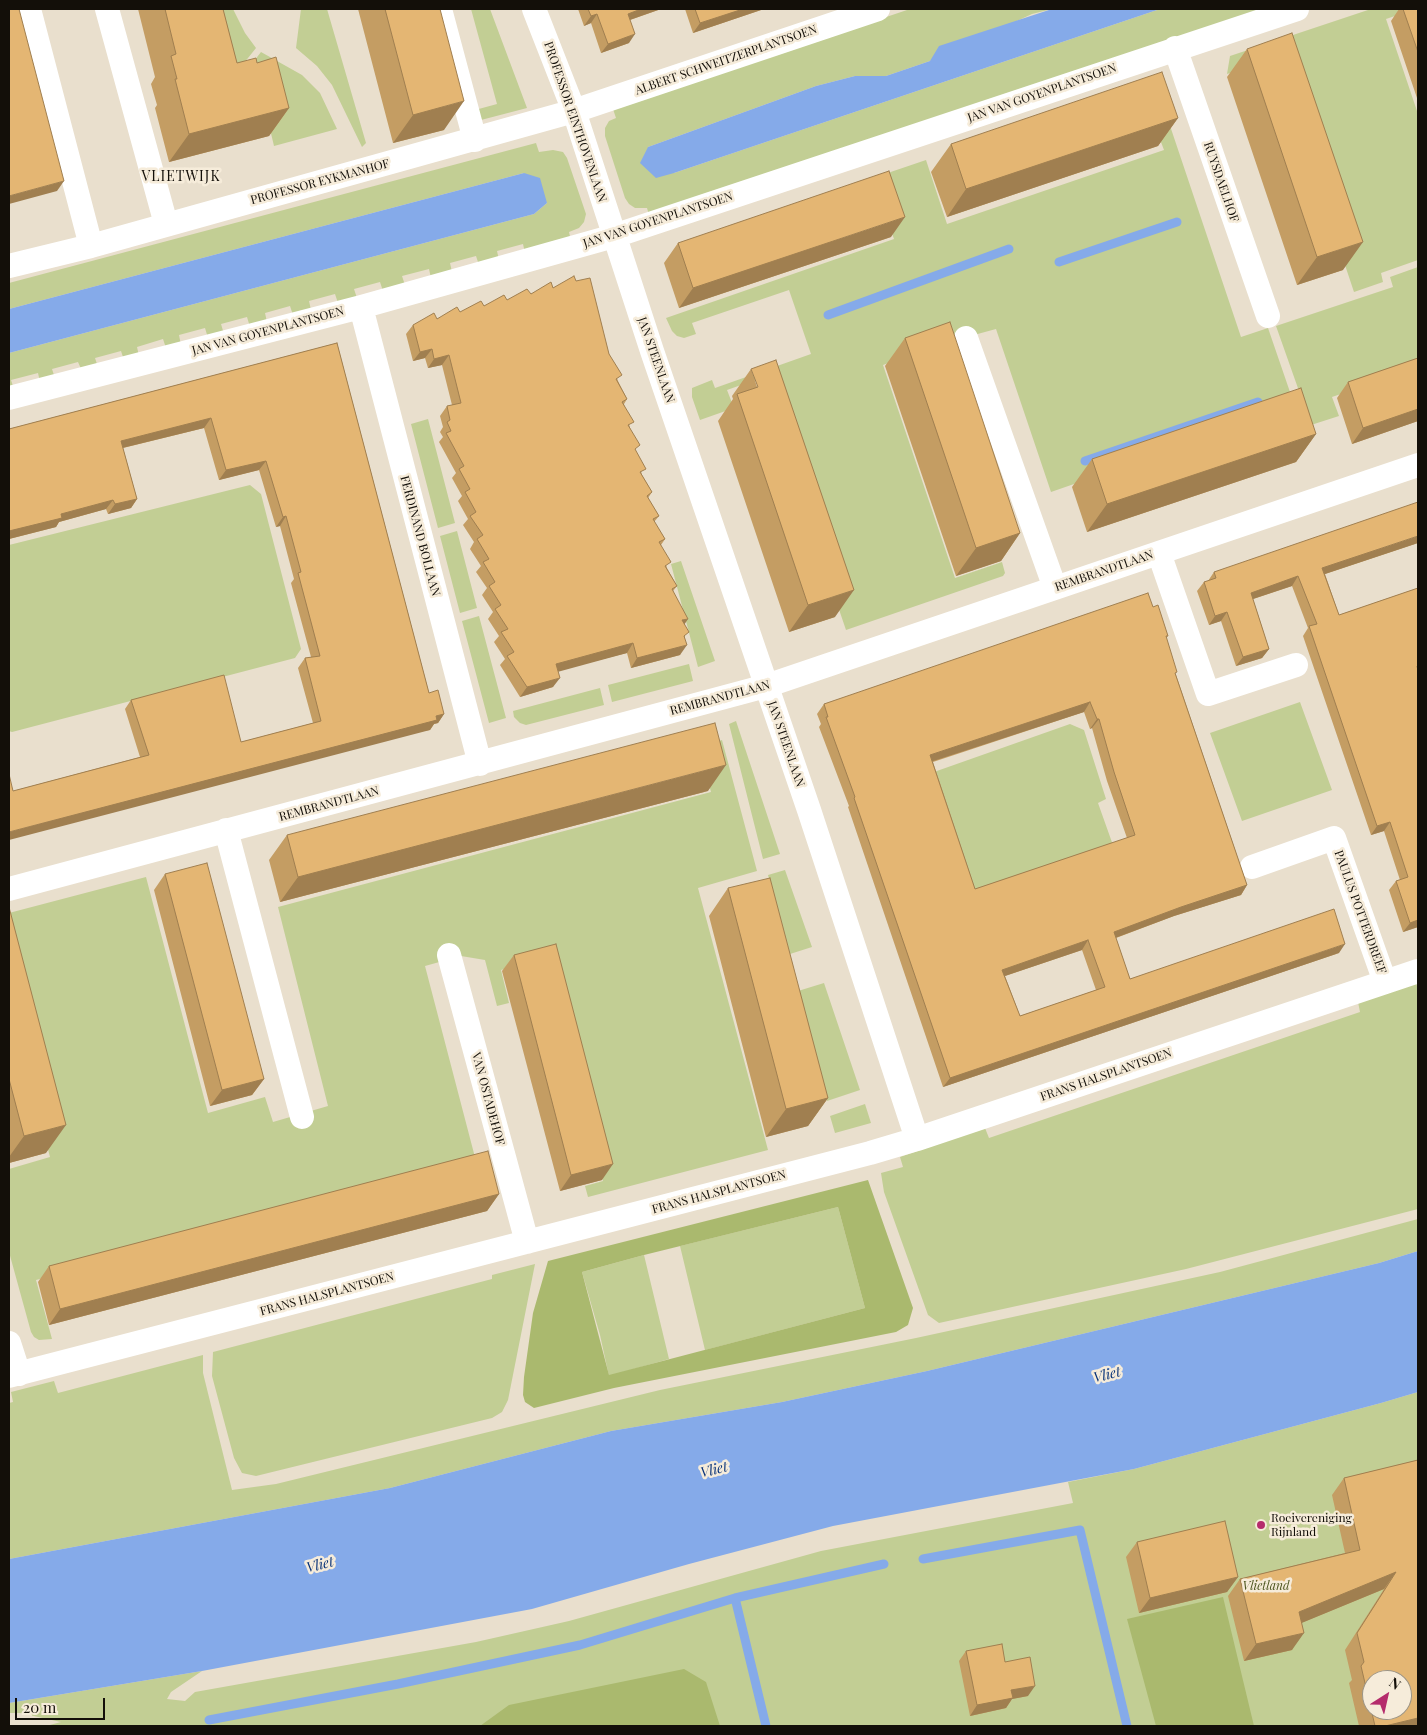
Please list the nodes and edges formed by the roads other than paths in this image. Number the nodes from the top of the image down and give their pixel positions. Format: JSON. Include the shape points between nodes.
{"nodes":[{"id":1,"x":29,"y":9,"type":"edge"},
{"id":2,"x":107,"y":9,"type":"edge"},
{"id":3,"x":440,"y":9,"type":"edge"},
{"id":4,"x":534,"y":9,"type":"edge"},
{"id":5,"x":878,"y":9,"type":"edge"},
{"id":6,"x":1297,"y":9,"type":"edge"},
{"id":7,"x":1175,"y":48,"type":"junction"},
{"id":8,"x":574,"y":111,"type":"junction"},
{"id":9,"x":475,"y":140,"type":"junction"},
{"id":10,"x":166,"y":224,"type":"junction"},
{"id":11,"x":614,"y":236,"type":"junction"},
{"id":12,"x":91,"y":246,"type":"junction"},
{"id":13,"x":9,"y":266,"type":"edge"},
{"id":14,"x":361,"y":307,"type":"junction"},
{"id":15,"x":1268,"y":316,"type":"dead end"},
{"id":16,"x":966,"y":338,"type":"dead end"},
{"id":17,"x":9,"y":398,"type":"edge"},
{"id":18,"x":1418,"y":465,"type":"edge"},
{"id":19,"x":1159,"y":553,"type":"junction"},
{"id":20,"x":1055,"y":588,"type":"junction"},
{"id":21,"x":1296,"y":665,"type":"dead end"},
{"id":22,"x":766,"y":686,"type":"junction"},
{"id":23,"x":480,"y":764,"type":"junction"},
{"id":24,"x":226,"y":830,"type":"junction"},
{"id":25,"x":1252,"y":867,"type":"dead end"},
{"id":26,"x":9,"y":888,"type":"edge"},
{"id":27,"x":450,"y":955,"type":"dead end"},
{"id":28,"x":1418,"y":971,"type":"edge"},
{"id":29,"x":1385,"y":982,"type":"junction"},
{"id":30,"x":302,"y":1117,"type":"dead end"},
{"id":31,"x":917,"y":1139,"type":"junction"},
{"id":32,"x":527,"y":1242,"type":"junction"},
{"id":33,"x":9,"y":1344,"type":"edge"},
{"id":34,"x":14,"y":1375,"type":"edge"}],
"edges":[{"from":1,"to":12,"type":"street"},
{"from":2,"to":10,"type":"street"},
{"from":3,"to":9,"type":"street"},
{"from":4,"to":8,"type":"street","name":"PROFESSOR EINTHOVENLAAN"},
{"from":5,"to":8,"type":"street","name":"ALBERT SCHWEITZERPLANTSOEN"},
{"from":6,"to":7,"type":"street","name":"JAN VAN GOYENPLANTSOEN"},
{"from":7,"to":11,"type":"street","name":"JAN VAN GOYENPLANTSOEN"},
{"from":7,"to":15,"type":"street","name":"RUYSDAELHOF"},
{"from":8,"to":9,"type":"street","name":"PROFESSOR EYKMANHOF"},
{"from":8,"to":11,"type":"street","name":"PROFESSOR EINTHOVENLAAN"},
{"from":9,"to":10,"type":"street","name":"PROFESSOR EYKMANHOF"},
{"from":10,"to":12,"type":"street","name":"PROFESSOR EYKMANHOF"},
{"from":11,"to":14,"type":"street","name":"JAN VAN GOYENPLANTSOEN"},
{"from":11,"to":22,"type":"street","name":"JAN STEENLAAN"},
{"from":12,"to":13,"type":"street","name":"PROFESSOR EYKMANHOF"},
{"from":14,"to":17,"type":"street","name":"JAN VAN GOYENPLANTSOEN"},
{"from":14,"to":23,"type":"street","name":"FERDINAND BOLLAAN"},
{"from":16,"to":20,"type":"street"},
{"from":18,"to":19,"type":"street","name":"REMBRANDTLAAN"},
{"from":19,"to":20,"type":"street","name":"REMBRANDTLAAN"},
{"from":19,"to":21,"type":"street","via":[[1208,694]]},
{"from":20,"to":22,"type":"street","name":"REMBRANDTLAAN"},
{"from":22,"to":23,"type":"street","name":"REMBRANDTLAAN"},
{"from":22,"to":31,"type":"street","name":"JAN STEENLAAN"},
{"from":23,"to":24,"type":"street","name":"REMBRANDTLAAN"},
{"from":24,"to":26,"type":"street","name":"REMBRANDTLAAN"},
{"from":24,"to":30,"type":"street"},
{"from":25,"to":29,"type":"street","name":"PAULUS POTTERDREEF","via":[[1334,838]]},
{"from":27,"to":32,"type":"street","name":"VAN OSTADEHOF"},
{"from":28,"to":29,"type":"street","name":"FRANS HALSPLANTSOEN"},
{"from":29,"to":31,"type":"street","name":"FRANS HALSPLANTSOEN"},
{"from":31,"to":32,"type":"street","name":"FRANS HALSPLANTSOEN"},
{"from":32,"to":34,"type":"street","name":"FRANS HALSPLANTSOEN"},
{"from":33,"to":34,"type":"street"}]}
